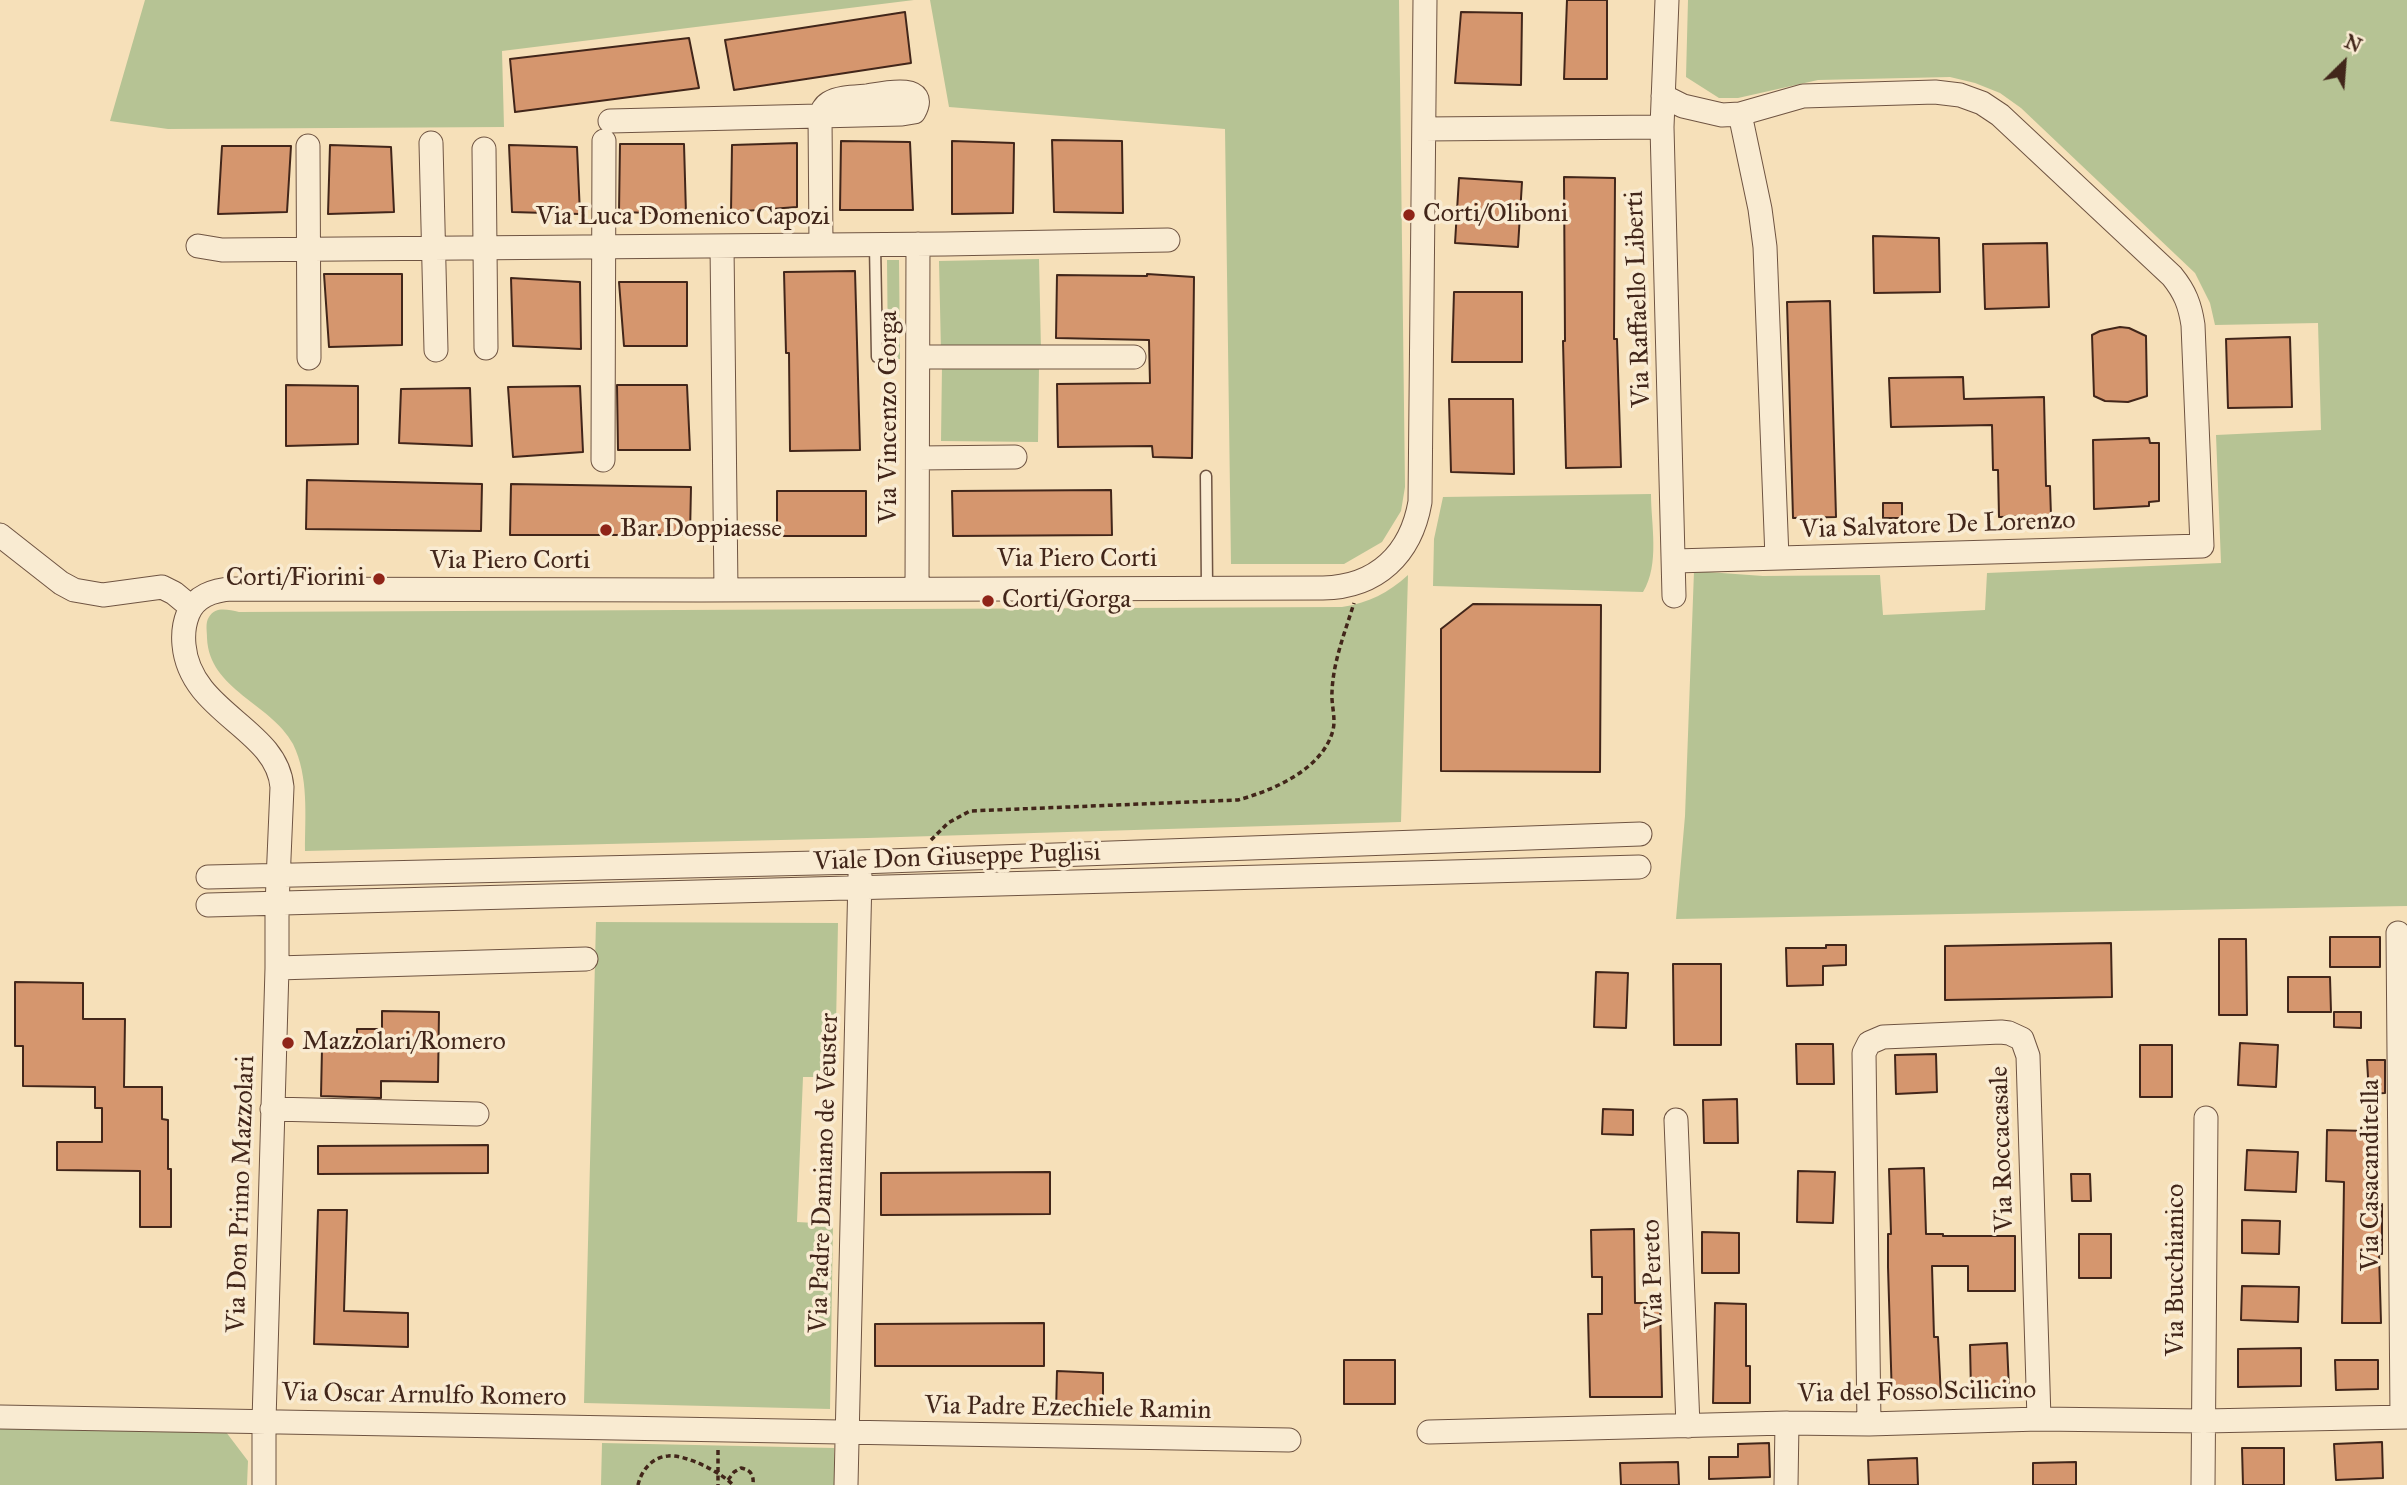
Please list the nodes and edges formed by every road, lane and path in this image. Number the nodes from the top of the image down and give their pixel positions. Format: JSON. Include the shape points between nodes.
{"nodes":[{"id":1,"x":1425,"y":0,"type":"edge"},
{"id":2,"x":1667,"y":0,"type":"edge"},
{"id":3,"x":1663,"y":96,"type":"junction"},
{"id":4,"x":1740,"y":114,"type":"junction"},
{"id":5,"x":1662,"y":127,"type":"junction"},
{"id":6,"x":1424,"y":129,"type":"junction"},
{"id":7,"x":431,"y":143,"type":"dead end"},
{"id":8,"x":308,"y":146,"type":"dead end"},
{"id":9,"x":484,"y":149,"type":"dead end"},
{"id":10,"x":1168,"y":240,"type":"dead end"},
{"id":11,"x":918,"y":244,"type":"junction"},
{"id":12,"x":821,"y":245,"type":"junction"},
{"id":13,"x":875,"y":245,"type":"junction"},
{"id":14,"x":198,"y":246,"type":"dead end"},
{"id":15,"x":604,"y":246,"type":"junction"},
{"id":16,"x":722,"y":246,"type":"junction"},
{"id":17,"x":433,"y":247,"type":"junction"},
{"id":18,"x":485,"y":247,"type":"junction"},
{"id":19,"x":307,"y":248,"type":"junction"},
{"id":20,"x":486,"y":348,"type":"dead end"},
{"id":21,"x":436,"y":350,"type":"dead end"},
{"id":22,"x":877,"y":357,"type":"dead end"},
{"id":23,"x":918,"y":357,"type":"junction"},
{"id":24,"x":1135,"y":357,"type":"dead end"},
{"id":25,"x":309,"y":358,"type":"dead end"},
{"id":26,"x":1015,"y":457,"type":"dead end"},
{"id":27,"x":918,"y":458,"type":"junction"},
{"id":28,"x":603,"y":460,"type":"dead end"},
{"id":29,"x":1206,"y":476,"type":"dead end"},
{"id":30,"x":0,"y":535,"type":"edge"},
{"id":31,"x":1777,"y":558,"type":"junction"},
{"id":32,"x":1675,"y":561,"type":"junction"},
{"id":33,"x":1207,"y":587,"type":"junction"},
{"id":34,"x":918,"y":589,"type":"junction"},
{"id":35,"x":726,"y":590,"type":"junction"},
{"id":36,"x":1674,"y":596,"type":"dead end"},
{"id":37,"x":1354,"y":601,"type":"dead end"},
{"id":38,"x":191,"y":607,"type":"junction"},
{"id":39,"x":1640,"y":834,"type":"dead end"},
{"id":40,"x":1445,"y":841,"type":"junction"},
{"id":41,"x":909,"y":860,"type":"junction"},
{"id":42,"x":860,"y":862,"type":"junction"},
{"id":43,"x":1639,"y":867,"type":"dead end"},
{"id":44,"x":1446,"y":872,"type":"junction"},
{"id":45,"x":279,"y":875,"type":"junction"},
{"id":46,"x":208,"y":877,"type":"dead end"},
{"id":47,"x":861,"y":888,"type":"junction"},
{"id":48,"x":208,"y":905,"type":"dead end"},
{"id":49,"x":277,"y":905,"type":"junction"},
{"id":50,"x":2398,"y":933,"type":"dead end"},
{"id":51,"x":586,"y":959,"type":"dead end"},
{"id":52,"x":277,"y":968,"type":"junction"},
{"id":53,"x":272,"y":1109,"type":"junction"},
{"id":54,"x":477,"y":1114,"type":"dead end"},
{"id":55,"x":2206,"y":1118,"type":"dead end"},
{"id":56,"x":1676,"y":1120,"type":"dead end"},
{"id":57,"x":2405,"y":1417,"type":"edge"},
{"id":58,"x":0,"y":1418,"type":"edge"},
{"id":59,"x":2039,"y":1419,"type":"junction"},
{"id":60,"x":264,"y":1421,"type":"junction"},
{"id":61,"x":2204,"y":1421,"type":"junction"},
{"id":62,"x":1787,"y":1423,"type":"junction"},
{"id":63,"x":1869,"y":1424,"type":"junction"},
{"id":64,"x":1688,"y":1426,"type":"junction"},
{"id":65,"x":1429,"y":1432,"type":"dead end"},
{"id":66,"x":846,"y":1433,"type":"junction"},
{"id":67,"x":1289,"y":1440,"type":"dead end"},
{"id":68,"x":718,"y":1474,"type":"junction"},
{"id":69,"x":728,"y":1480,"type":"junction"},
{"id":70,"x":264,"y":1485,"type":"edge"},
{"id":71,"x":638,"y":1485,"type":"edge"},
{"id":72,"x":718,"y":1485,"type":"edge"},
{"id":73,"x":733,"y":1485,"type":"edge"},
{"id":74,"x":753,"y":1485,"type":"edge"},
{"id":75,"x":846,"y":1485,"type":"edge"},
{"id":76,"x":1786,"y":1485,"type":"edge"},
{"id":77,"x":2203,"y":1485,"type":"edge"}],
"edges":[{"from":1,"to":6,"type":"street","name":"Via Piero Corti"},
{"from":2,"to":3,"type":"street","name":"Via Raffaello Liberti"},
{"from":3,"to":4,"type":"street","via":[[1703,112]]},
{"from":3,"to":5,"type":"street","name":"Via Raffaello Liberti"},
{"from":4,"to":31,"type":"street","via":[[1765,247]]},
{"from":4,"to":31,"type":"street","name":"Via Salvatore De Lorenzo","via":[[1803,96],[1935,92],[1982,103],[2163,267],[2184,290],[2193,325],[2202,546]]},
{"from":5,"to":6,"type":"street"},
{"from":5,"to":32,"type":"street","name":"Via Raffaello Liberti"},
{"from":6,"to":33,"type":"street","name":"Via Piero Corti","via":[[1421,489],[1413,530],[1381,571],[1357,583]]},
{"from":7,"to":17,"type":"street"},
{"from":8,"to":19,"type":"street"},
{"from":9,"to":18,"type":"street"},
{"from":10,"to":11,"type":"street","name":"Via Luca Domenico Capozi"},
{"from":11,"to":13,"type":"street","name":"Via Luca Domenico Capozi"},
{"from":11,"to":23,"type":"street","name":"Via Vincenzo Gorga"},
{"from":12,"to":13,"type":"street","name":"Via Luca Domenico Capozi"},
{"from":12,"to":15,"type":"street","via":[[820,116],[607,131]]},
{"from":12,"to":16,"type":"street","name":"Via Luca Domenico Capozi"},
{"from":13,"to":22,"type":"lane"},
{"from":14,"to":19,"type":"street","name":"Via Luca Domenico Capozi","via":[[222,250]]},
{"from":15,"to":16,"type":"street","name":"Via Luca Domenico Capozi"},
{"from":15,"to":18,"type":"street","name":"Via Luca Domenico Capozi"},
{"from":15,"to":28,"type":"street"},
{"from":16,"to":35,"type":"street"},
{"from":17,"to":18,"type":"street","name":"Via Luca Domenico Capozi"},
{"from":17,"to":19,"type":"street","name":"Via Luca Domenico Capozi"},
{"from":17,"to":21,"type":"street"},
{"from":18,"to":20,"type":"street"},
{"from":19,"to":25,"type":"street"},
{"from":23,"to":24,"type":"street"},
{"from":23,"to":27,"type":"street","name":"Via Vincenzo Gorga"},
{"from":26,"to":27,"type":"street"},
{"from":27,"to":34,"type":"street","name":"Via Vincenzo Gorga"},
{"from":29,"to":33,"type":"lane"},
{"from":30,"to":38,"type":"street","via":[[70,588],[103,595],[162,587]]},
{"from":31,"to":32,"type":"street","name":"Via Salvatore De Lorenzo"},
{"from":32,"to":36,"type":"street","name":"Via Raffaello Liberti"},
{"from":33,"to":34,"type":"street","name":"Via Piero Corti"},
{"from":34,"to":35,"type":"street","name":"Via Piero Corti"},
{"from":35,"to":38,"type":"street","name":"Via Piero Corti","via":[[232,589],[208,594]]},
{"from":37,"to":41,"type":"path","via":[[1340,646],[1329,744],[1312,765],[1268,792],[1238,800],[970,811],[948,823]]},
{"from":38,"to":45,"type":"street","name":"Via Don Primo Mazzolari","via":[[184,642],[195,680],[261,746],[281,776]]},
{"from":39,"to":40,"type":"street","name":"Viale Don Giuseppe Puglisi"},
{"from":40,"to":41,"type":"street","name":"Viale Don Giuseppe Puglisi"},
{"from":40,"to":44,"type":"street"},
{"from":41,"to":42,"type":"street","name":"Viale Don Giuseppe Puglisi"},
{"from":42,"to":45,"type":"street","name":"Viale Don Giuseppe Puglisi"},
{"from":42,"to":47,"type":"street","name":"Via Padre Damiano de Veuster"},
{"from":43,"to":44,"type":"street","name":"Viale Don Giuseppe Puglisi"},
{"from":44,"to":47,"type":"street","name":"Viale Don Giuseppe Puglisi"},
{"from":45,"to":46,"type":"street","name":"Viale Don Giuseppe Puglisi"},
{"from":45,"to":49,"type":"street","name":"Via Don Primo Mazzolari"},
{"from":47,"to":49,"type":"street","name":"Viale Don Giuseppe Puglisi"},
{"from":47,"to":66,"type":"street","name":"Via Padre Damiano de Veuster"},
{"from":48,"to":49,"type":"street","name":"Viale Don Giuseppe Puglisi"},
{"from":49,"to":52,"type":"street","name":"Via Don Primo Mazzolari"},
{"from":50,"to":57,"type":"street","name":"Via Casacanditella"},
{"from":51,"to":52,"type":"street"},
{"from":52,"to":53,"type":"street","name":"Via Don Primo Mazzolari"},
{"from":53,"to":54,"type":"street"},
{"from":53,"to":60,"type":"street","name":"Via Don Primo Mazzolari"},
{"from":55,"to":61,"type":"street","name":"Via Bucchianico"},
{"from":56,"to":64,"type":"street","name":"Via Pereto"},
{"from":57,"to":61,"type":"street","name":"Via del Fosso Scilicino"},
{"from":58,"to":60,"type":"street","name":"Via Oscar Arnulfo Romero"},
{"from":59,"to":61,"type":"street","name":"Via del Fosso Scilicino"},
{"from":59,"to":63,"type":"street","name":"Via del Fosso Scilicino"},
{"from":59,"to":63,"type":"street","name":"Via Roccacasale","via":[[2028,1056],[2022,1039],[2001,1032],[1884,1037],[1869,1043],[1864,1053]]},
{"from":60,"to":66,"type":"street","name":"Via Oscar Arnulfo Romero"},
{"from":60,"to":70,"type":"street","name":"Via Don Primo Mazzolari"},
{"from":61,"to":77,"type":"street","name":"Via Bucchianico"},
{"from":62,"to":63,"type":"street","name":"Via del Fosso Scilicino"},
{"from":62,"to":64,"type":"street","name":"Via del Fosso Scilicino"},
{"from":62,"to":76,"type":"street"},
{"from":64,"to":65,"type":"street","name":"Via del Fosso Scilicino"},
{"from":66,"to":67,"type":"street","name":"Via Padre Ezechiele Ramin"},
{"from":66,"to":75,"type":"street","name":"Via Padre Damiano de Veuster"},
{"from":68,"to":69,"type":"path"},
{"from":68,"to":71,"type":"path","via":[[668,1455],[649,1464]]},
{"from":68,"to":72,"type":"path"},
{"from":69,"to":73,"type":"path"},
{"from":69,"to":74,"type":"path","via":[[741,1468],[752,1474]]}]}
